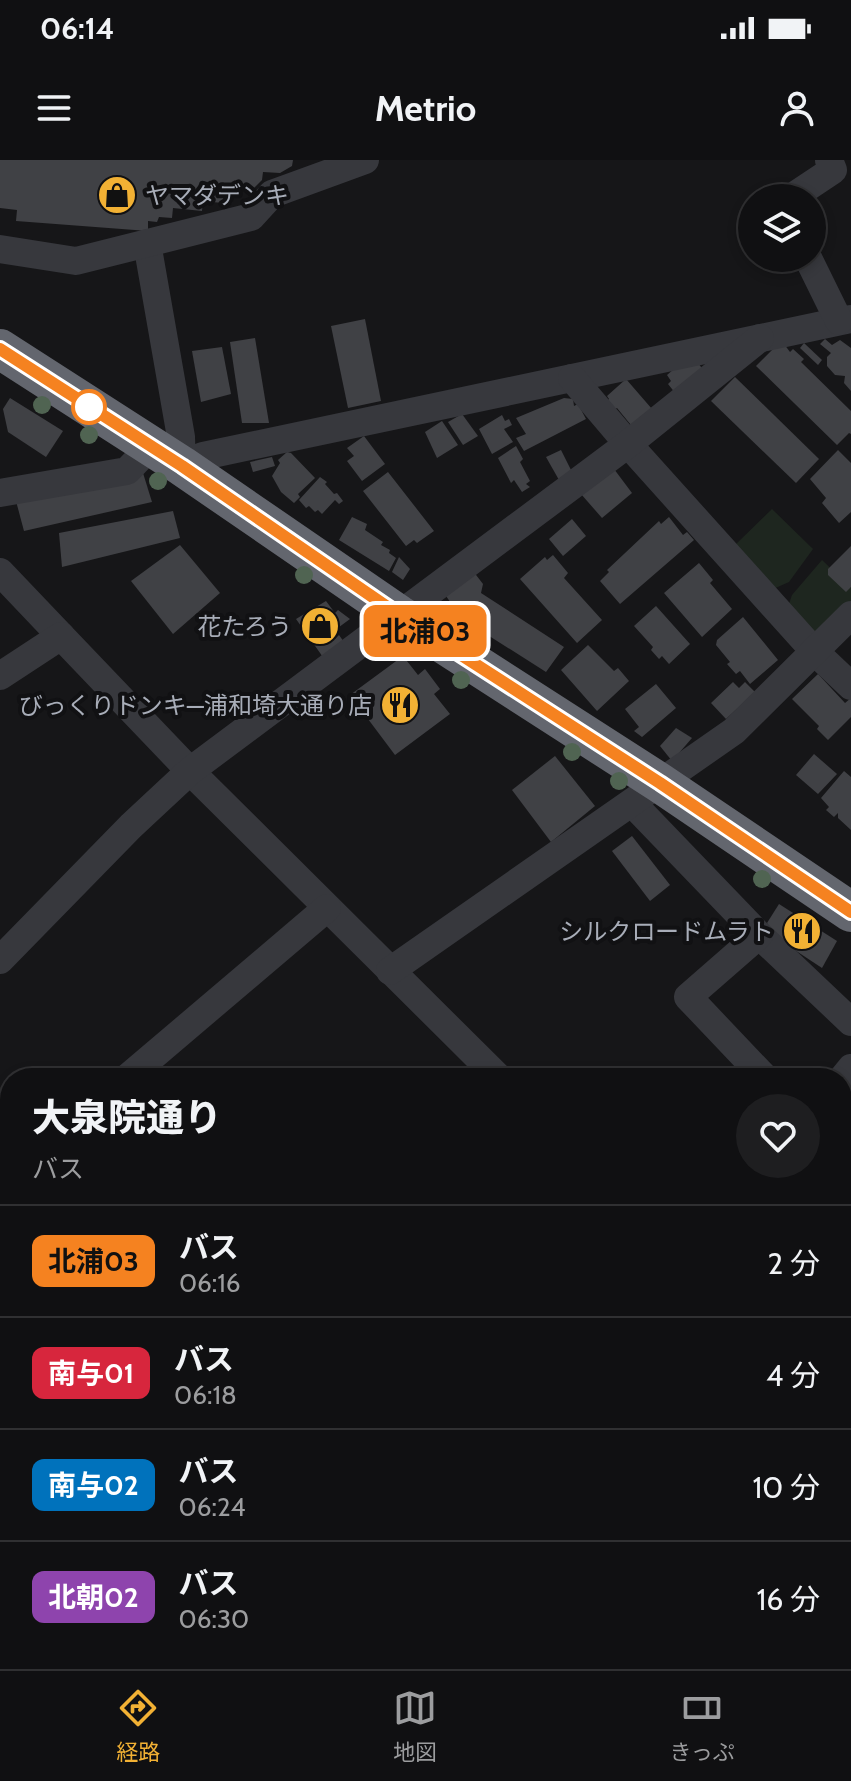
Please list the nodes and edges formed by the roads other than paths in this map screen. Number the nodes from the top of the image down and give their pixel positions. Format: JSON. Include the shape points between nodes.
{"nodes":[{"id":1,"x":365,"y":160,"type":"edge"},
{"id":2,"x":829,"y":160,"type":"edge"},
{"id":3,"x":812,"y":184,"type":"edge"},
{"id":4,"x":147,"y":243,"type":"junction"},
{"id":5,"x":0,"y":249,"type":"edge"},
{"id":6,"x":816,"y":272,"type":"edge"},
{"id":7,"x":845,"y":320,"type":"edge"},
{"id":8,"x":760,"y":338,"type":"junction"},
{"id":9,"x":0,"y":349,"type":"edge"},
{"id":10,"x":572,"y":378,"type":"junction"},
{"id":11,"x":628,"y":444,"type":"junction"},
{"id":12,"x":166,"y":456,"type":"junction"},
{"id":13,"x":0,"y":493,"type":"edge"},
{"id":14,"x":0,"y":572,"type":"edge"},
{"id":15,"x":399,"y":615,"type":"junction"},
{"id":16,"x":851,"y":615,"type":"edge"},
{"id":17,"x":61,"y":636,"type":"junction"},
{"id":18,"x":815,"y":652,"type":"junction"},
{"id":19,"x":0,"y":676,"type":"edge"},
{"id":20,"x":851,"y":686,"type":"edge"},
{"id":21,"x":190,"y":771,"type":"junction"},
{"id":22,"x":646,"y":793,"type":"junction"},
{"id":23,"x":327,"y":908,"type":"junction"},
{"id":24,"x":851,"y":912,"type":"edge"},
{"id":25,"x":759,"y":935,"type":"junction"},
{"id":26,"x":0,"y":960,"type":"edge"},
{"id":27,"x":390,"y":971,"type":"junction"},
{"id":28,"x":851,"y":1022,"type":"edge"},
{"id":29,"x":139,"y":1068,"type":"edge"},
{"id":30,"x":489,"y":1068,"type":"edge"},
{"id":31,"x":755,"y":1068,"type":"edge"}],
"edges":[{"from":1,"to":4,"type":"street","via":[[272,194],[251,217]]},
{"from":2,"to":3,"type":"street","via":[[833,170]]},
{"from":4,"to":5,"type":"street","via":[[76,261]]},
{"from":4,"to":12,"type":"street","via":[[181,437]]},
{"from":6,"to":7,"type":"street"},
{"from":7,"to":8,"type":"street"},
{"from":8,"to":10,"type":"street"},
{"from":8,"to":11,"type":"street"},
{"from":9,"to":12,"type":"highway"},
{"from":10,"to":11,"type":"street"},
{"from":10,"to":12,"type":"street","via":[[203,456]]},
{"from":11,"to":15,"type":"street"},
{"from":11,"to":18,"type":"street"},
{"from":12,"to":13,"type":"street","via":[[127,471]]},
{"from":12,"to":15,"type":"highway"},
{"from":14,"to":17,"type":"street"},
{"from":15,"to":21,"type":"street"},
{"from":15,"to":22,"type":"highway"},
{"from":16,"to":18,"type":"street"},
{"from":17,"to":19,"type":"street"},
{"from":17,"to":21,"type":"street"},
{"from":18,"to":20,"type":"street"},
{"from":18,"to":22,"type":"street","via":[[734,731]]},
{"from":21,"to":23,"type":"street"},
{"from":21,"to":26,"type":"street"},
{"from":22,"to":24,"type":"highway"},
{"from":22,"to":25,"type":"street"},
{"from":22,"to":27,"type":"street"},
{"from":23,"to":27,"type":"street"},
{"from":23,"to":29,"type":"street"},
{"from":25,"to":28,"type":"street"},
{"from":25,"to":31,"type":"street","via":[[688,997]]},
{"from":27,"to":30,"type":"street"}]}
